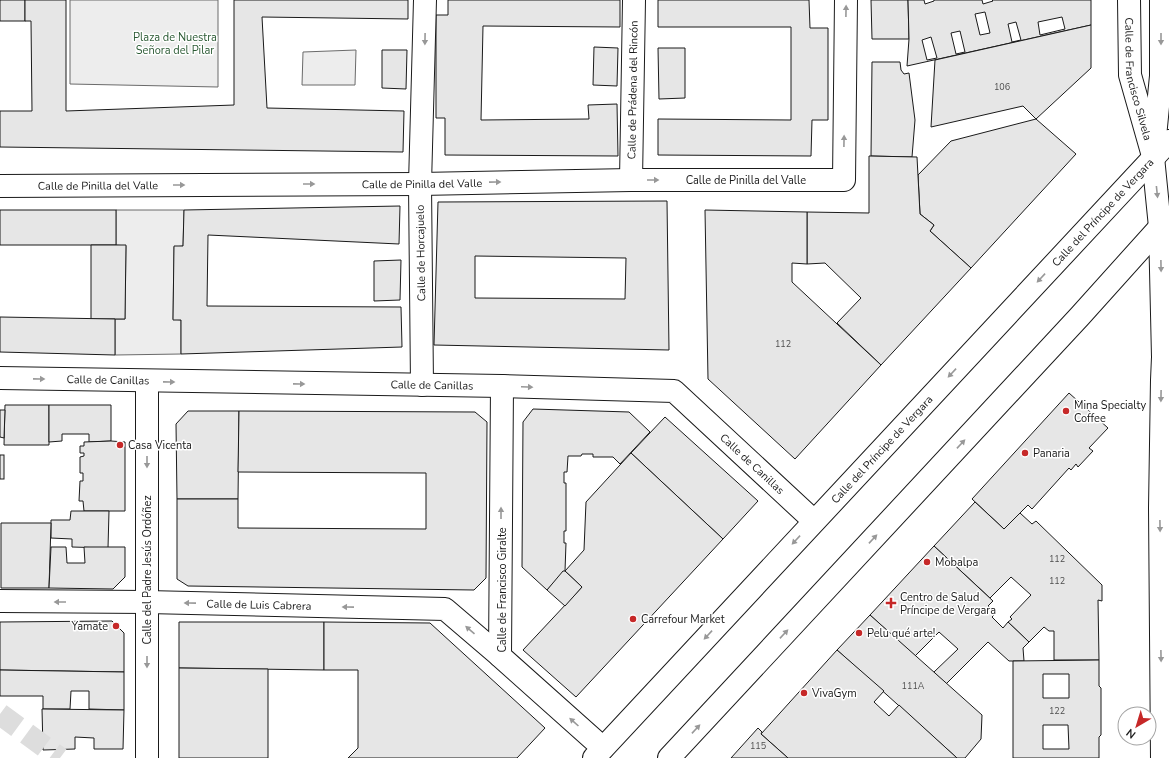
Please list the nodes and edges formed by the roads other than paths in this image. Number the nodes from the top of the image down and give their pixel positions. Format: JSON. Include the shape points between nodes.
{"nodes":[{"id":1,"x":425,"y":0,"type":"edge"},
{"id":2,"x":634,"y":0,"type":"edge"},
{"id":3,"x":846,"y":0,"type":"edge"},
{"id":4,"x":1129,"y":0,"type":"edge"},
{"id":5,"x":1160,"y":0,"type":"edge"},
{"id":6,"x":1169,"y":140,"type":"edge"},
{"id":7,"x":1153,"y":157,"type":"junction"},
{"id":8,"x":631,"y":180,"type":"junction"},
{"id":9,"x":420,"y":184,"type":"junction"},
{"id":10,"x":0,"y":186,"type":"edge"},
{"id":11,"x":1164,"y":222,"type":"edge"},
{"id":12,"x":0,"y":378,"type":"edge"},
{"id":13,"x":147,"y":381,"type":"junction"},
{"id":14,"x":422,"y":385,"type":"junction"},
{"id":15,"x":502,"y":386,"type":"junction"},
{"id":16,"x":814,"y":521,"type":"junction"},
{"id":17,"x":0,"y":602,"type":"edge"},
{"id":18,"x":147,"y":602,"type":"junction"},
{"id":19,"x":500,"y":656,"type":"junction"},
{"id":20,"x":599,"y":753,"type":"edge"},
{"id":21,"x":147,"y":758,"type":"edge"},
{"id":22,"x":669,"y":758,"type":"edge"},
{"id":23,"x":1162,"y":758,"type":"edge"}],
"edges":[{"from":1,"to":9,"type":"street","name":"Calle de Horcajuelo","one_way":true},
{"from":2,"to":8,"type":"street","name":"Calle de Prádena del Rincón"},
{"from":8,"to":3,"type":"street","name":"Calle de Pinilla del Valle","one_way":true,"via":[[844,180]]},
{"from":4,"to":7,"type":"street","name":"Calle de Francisco Silvela","via":[[1130,75]]},
{"from":5,"to":7,"type":"street","name":"Calle de Francisco Silvela","one_way":true,"via":[[1160,76]]},
{"from":6,"to":7,"type":"street","name":"Calle del Príncipe de Vergara"},
{"from":7,"to":11,"type":"street","name":"Calle de Francisco Silvela","one_way":true},
{"from":7,"to":16,"type":"street","name":"Calle del Príncipe de Vergara","one_way":true},
{"from":9,"to":8,"type":"street","name":"Calle de Pinilla del Valle","one_way":true},
{"from":10,"to":9,"type":"street","name":"Calle de Pinilla del Valle","one_way":true},
{"from":9,"to":14,"type":"street","name":"Calle de Horcajuelo"},
{"from":22,"to":11,"type":"street","one_way":true,"via":[[1080,316]]},
{"from":11,"to":23,"type":"street","name":"Calle de Francisco Silvela","one_way":true,"via":[[1160,508]]},
{"from":12,"to":13,"type":"street","name":"Calle de Canillas","one_way":true},
{"from":13,"to":14,"type":"street","name":"Calle de Canillas","one_way":true},
{"from":13,"to":18,"type":"street","name":"Calle del Padre Jesús Ordóñez","one_way":true},
{"from":14,"to":15,"type":"street","name":"Calle de Canillas"},
{"from":15,"to":16,"type":"street","name":"Calle de Canillas","one_way":true,"via":[[674,391]]},
{"from":19,"to":15,"type":"street","name":"Calle de Francisco Giralte","one_way":true},
{"from":16,"to":20,"type":"street","name":"Calle del Príncipe de Vergara","one_way":true},
{"from":18,"to":17,"type":"street","name":"Calle de Luis Cabrera","one_way":true},
{"from":19,"to":18,"type":"street","name":"Calle de Luis Cabrera","one_way":true,"via":[[446,609]]},
{"from":18,"to":21,"type":"street","name":"Calle del Padre Jesús Ordóñez","one_way":true},
{"from":20,"to":19,"type":"street","name":"Calle de Francisco Giralte","one_way":true}]}
